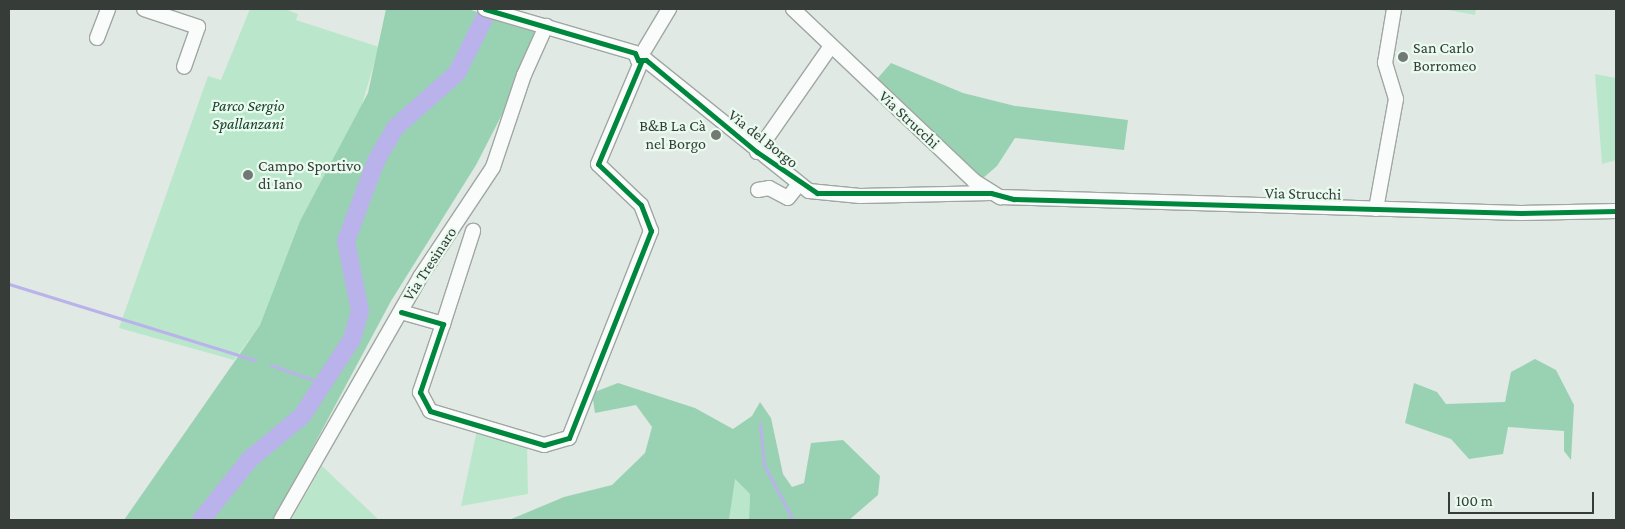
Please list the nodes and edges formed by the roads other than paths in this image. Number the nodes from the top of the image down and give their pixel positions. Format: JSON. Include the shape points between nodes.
{"nodes":[{"id":1,"x":108,"y":9,"type":"edge"},
{"id":2,"x":144,"y":9,"type":"edge"},
{"id":3,"x":484,"y":9,"type":"edge"},
{"id":4,"x":669,"y":9,"type":"edge"},
{"id":5,"x":793,"y":9,"type":"edge"},
{"id":6,"x":1394,"y":9,"type":"edge"},
{"id":7,"x":546,"y":26,"type":"junction"},
{"id":8,"x":97,"y":38,"type":"dead end"},
{"id":9,"x":831,"y":46,"type":"junction"},
{"id":10,"x":642,"y":56,"type":"junction"},
{"id":11,"x":184,"y":67,"type":"dead end"},
{"id":12,"x":757,"y":152,"type":"junction"},
{"id":13,"x":800,"y":184,"type":"junction"},
{"id":14,"x":758,"y":190,"type":"dead end"},
{"id":15,"x":991,"y":193,"type":"junction"},
{"id":16,"x":1376,"y":208,"type":"junction"},
{"id":17,"x":1616,"y":211,"type":"edge"},
{"id":18,"x":473,"y":231,"type":"dead end"},
{"id":19,"x":400,"y":312,"type":"junction"},
{"id":20,"x":443,"y":324,"type":"junction"},
{"id":21,"x":281,"y":520,"type":"edge"}],
"edges":[{"from":1,"to":8,"type":"street"},
{"from":2,"to":11,"type":"street","via":[[198,28]]},
{"from":3,"to":7,"type":"street","name":"Via del Borgo"},
{"from":4,"to":10,"type":"street"},
{"from":5,"to":9,"type":"street","name":"Via Strucchi"},
{"from":6,"to":16,"type":"street","via":[[1385,63],[1396,99]]},
{"from":7,"to":10,"type":"street","name":"Via del Borgo"},
{"from":7,"to":19,"type":"street","name":"Via Tresinaro","via":[[524,75],[493,167]]},
{"from":9,"to":12,"type":"street","name":"Via del Borgo"},
{"from":9,"to":15,"type":"street","name":"Via Strucchi"},
{"from":10,"to":12,"type":"street","name":"Via del Borgo"},
{"from":10,"to":20,"type":"street","via":[[598,164],[641,205],[651,231],[569,438],[544,445],[430,411],[420,392]]},
{"from":12,"to":13,"type":"street","name":"Via del Borgo"},
{"from":13,"to":14,"type":"street","via":[[788,198],[768,188]]},
{"from":13,"to":15,"type":"street","name":"Via del Borgo","via":[[816,193],[838,195]]},
{"from":15,"to":16,"type":"street","name":"Via Strucchi","via":[[1014,199]]},
{"from":16,"to":17,"type":"street","name":"Via Strucchi"},
{"from":18,"to":20,"type":"street"},
{"from":19,"to":20,"type":"street"},
{"from":19,"to":21,"type":"street","name":"Via Tresinaro"}]}
